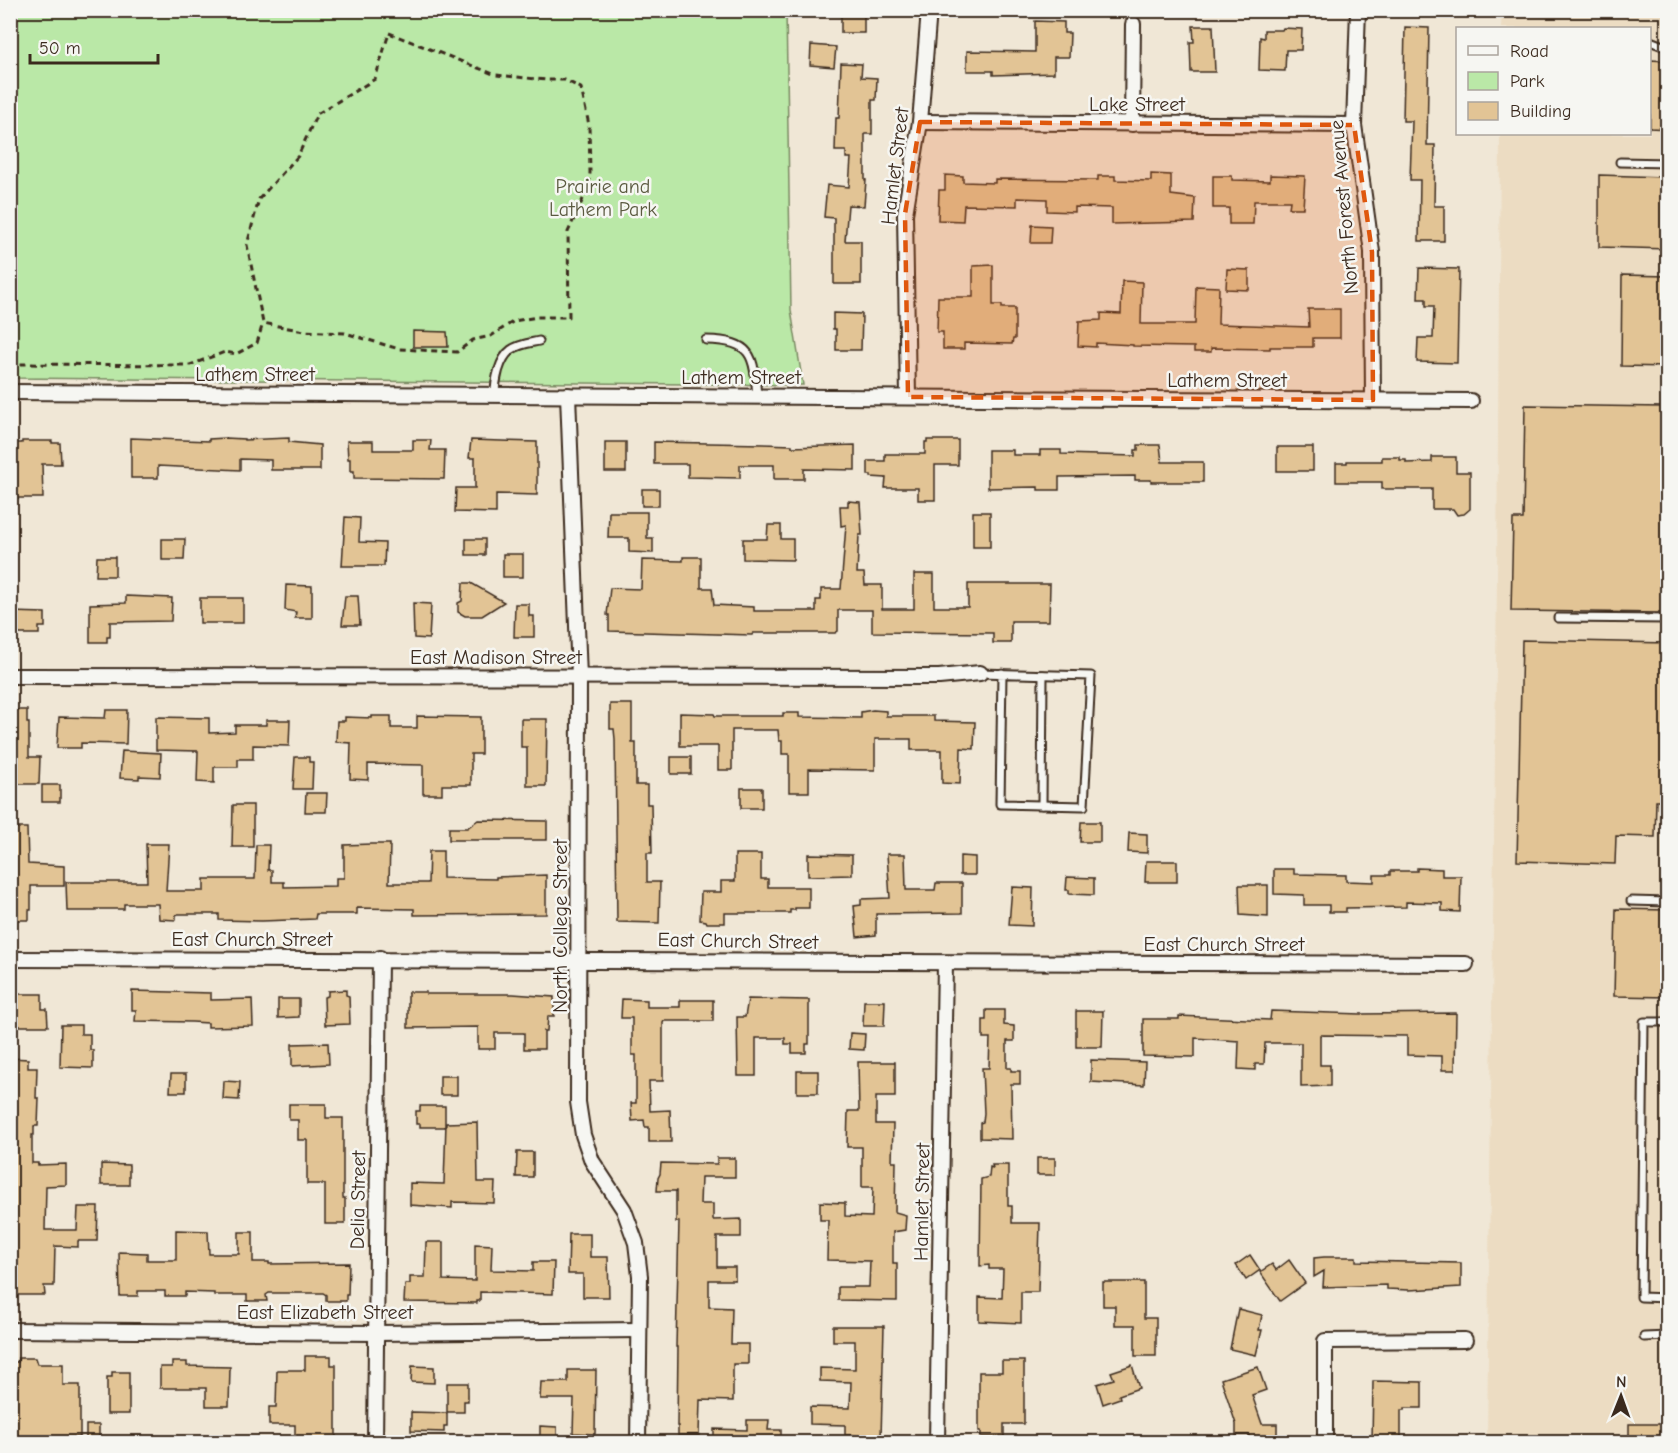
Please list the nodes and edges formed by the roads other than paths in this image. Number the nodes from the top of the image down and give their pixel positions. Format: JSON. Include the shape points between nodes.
{"nodes":[{"id":1,"x":929,"y":10,"type":"edge"},
{"id":2,"x":1358,"y":10,"type":"edge"},
{"id":3,"x":1132,"y":24,"type":"dead end"},
{"id":4,"x":1651,"y":40,"type":"edge"},
{"id":5,"x":1668,"y":48,"type":"edge"},
{"id":6,"x":920,"y":122,"type":"junction"},
{"id":7,"x":1132,"y":124,"type":"junction"},
{"id":8,"x":1354,"y":125,"type":"junction"},
{"id":9,"x":1620,"y":162,"type":"dead end"},
{"id":10,"x":1668,"y":163,"type":"edge"},
{"id":11,"x":706,"y":340,"type":"dead end"},
{"id":12,"x":539,"y":341,"type":"dead end"},
{"id":13,"x":10,"y":392,"type":"edge"},
{"id":14,"x":495,"y":395,"type":"junction"},
{"id":15,"x":568,"y":395,"type":"junction"},
{"id":16,"x":757,"y":397,"type":"junction"},
{"id":17,"x":908,"y":398,"type":"junction"},
{"id":18,"x":1373,"y":400,"type":"junction"},
{"id":19,"x":1471,"y":401,"type":"dead end"},
{"id":20,"x":1558,"y":618,"type":"dead end"},
{"id":21,"x":1668,"y":619,"type":"edge"},
{"id":22,"x":980,"y":673,"type":"joint"},
{"id":23,"x":1002,"y":674,"type":"junction"},
{"id":24,"x":1043,"y":675,"type":"junction"},
{"id":25,"x":10,"y":676,"type":"edge"},
{"id":26,"x":579,"y":677,"type":"junction"},
{"id":27,"x":1042,"y":805,"type":"junction"},
{"id":28,"x":1631,"y":901,"type":"dead end"},
{"id":29,"x":1668,"y":902,"type":"edge"},
{"id":30,"x":380,"y":958,"type":"junction"},
{"id":31,"x":579,"y":958,"type":"junction"},
{"id":32,"x":10,"y":959,"type":"edge"},
{"id":33,"x":945,"y":963,"type":"junction"},
{"id":34,"x":1466,"y":964,"type":"dead end"},
{"id":35,"x":1668,"y":1022,"type":"edge"},
{"id":36,"x":1668,"y":1298,"type":"edge"},
{"id":37,"x":10,"y":1330,"type":"edge"},
{"id":38,"x":639,"y":1330,"type":"junction"},
{"id":39,"x":376,"y":1333,"type":"junction"},
{"id":40,"x":1644,"y":1336,"type":"dead end"},
{"id":41,"x":1668,"y":1336,"type":"edge"},
{"id":42,"x":1465,"y":1340,"type":"dead end"},
{"id":43,"x":375,"y":1443,"type":"edge"},
{"id":44,"x":638,"y":1443,"type":"edge"},
{"id":45,"x":937,"y":1443,"type":"edge"},
{"id":46,"x":1325,"y":1443,"type":"edge"}],
"edges":[{"from":1,"to":6,"type":"street","name":"Hamlet Street"},
{"from":2,"to":8,"type":"street","name":"North Forest Avenue"},
{"from":3,"to":7,"type":"street"},
{"from":4,"to":5,"type":"lane"},
{"from":6,"to":7,"type":"street","name":"Lake Street"},
{"from":6,"to":17,"type":"street","name":"Hamlet Street","via":[[905,214]]},
{"from":7,"to":8,"type":"street","name":"Lake Street"},
{"from":8,"to":18,"type":"street","name":"North Forest Avenue","via":[[1372,252]]},
{"from":9,"to":10,"type":"lane"},
{"from":11,"to":16,"type":"lane","via":[[745,348],[752,360]]},
{"from":12,"to":14,"type":"lane","via":[[510,350],[495,380]]},
{"from":13,"to":14,"type":"street","name":"Lathem Street"},
{"from":14,"to":15,"type":"street","name":"Lathem Street"},
{"from":15,"to":16,"type":"street","name":"Lathem Street"},
{"from":15,"to":26,"type":"street","name":"North College Street"},
{"from":16,"to":17,"type":"street","name":"Lathem Street"},
{"from":17,"to":18,"type":"street","name":"Lathem Street"},
{"from":18,"to":19,"type":"street","name":"Lathem Street"},
{"from":20,"to":21,"type":"lane"},
{"from":22,"to":23,"type":"lane"},
{"from":22,"to":26,"type":"street","name":"East Madison Street","via":[[939,677]]},
{"from":23,"to":24,"type":"lane"},
{"from":23,"to":27,"type":"lane","via":[[1000,804]]},
{"from":24,"to":27,"type":"lane"},
{"from":24,"to":27,"type":"lane","via":[[1091,676],[1084,806]]},
{"from":25,"to":26,"type":"street","name":"East Madison Street"},
{"from":26,"to":31,"type":"street","name":"North College Street"},
{"from":28,"to":29,"type":"lane"},
{"from":30,"to":31,"type":"street","name":"East Church Street"},
{"from":30,"to":32,"type":"street","name":"East Church Street"},
{"from":30,"to":39,"type":"street","name":"Delia Street"},
{"from":31,"to":33,"type":"street","name":"East Church Street"},
{"from":31,"to":38,"type":"street","name":"North College Street","via":[[580,1119],[592,1161],[624,1210],[636,1243]]},
{"from":33,"to":34,"type":"street","name":"East Church Street"},
{"from":33,"to":45,"type":"street","name":"Hamlet Street"},
{"from":35,"to":36,"type":"lane","via":[[1644,1022],[1641,1297]]},
{"from":37,"to":39,"type":"street","name":"East Elizabeth Street"},
{"from":38,"to":39,"type":"street","name":"East Elizabeth Street"},
{"from":38,"to":44,"type":"street","name":"North College Street"},
{"from":39,"to":43,"type":"street","name":"Delia Street"},
{"from":40,"to":41,"type":"lane"},
{"from":42,"to":46,"type":"street","via":[[1325,1341]]}]}
